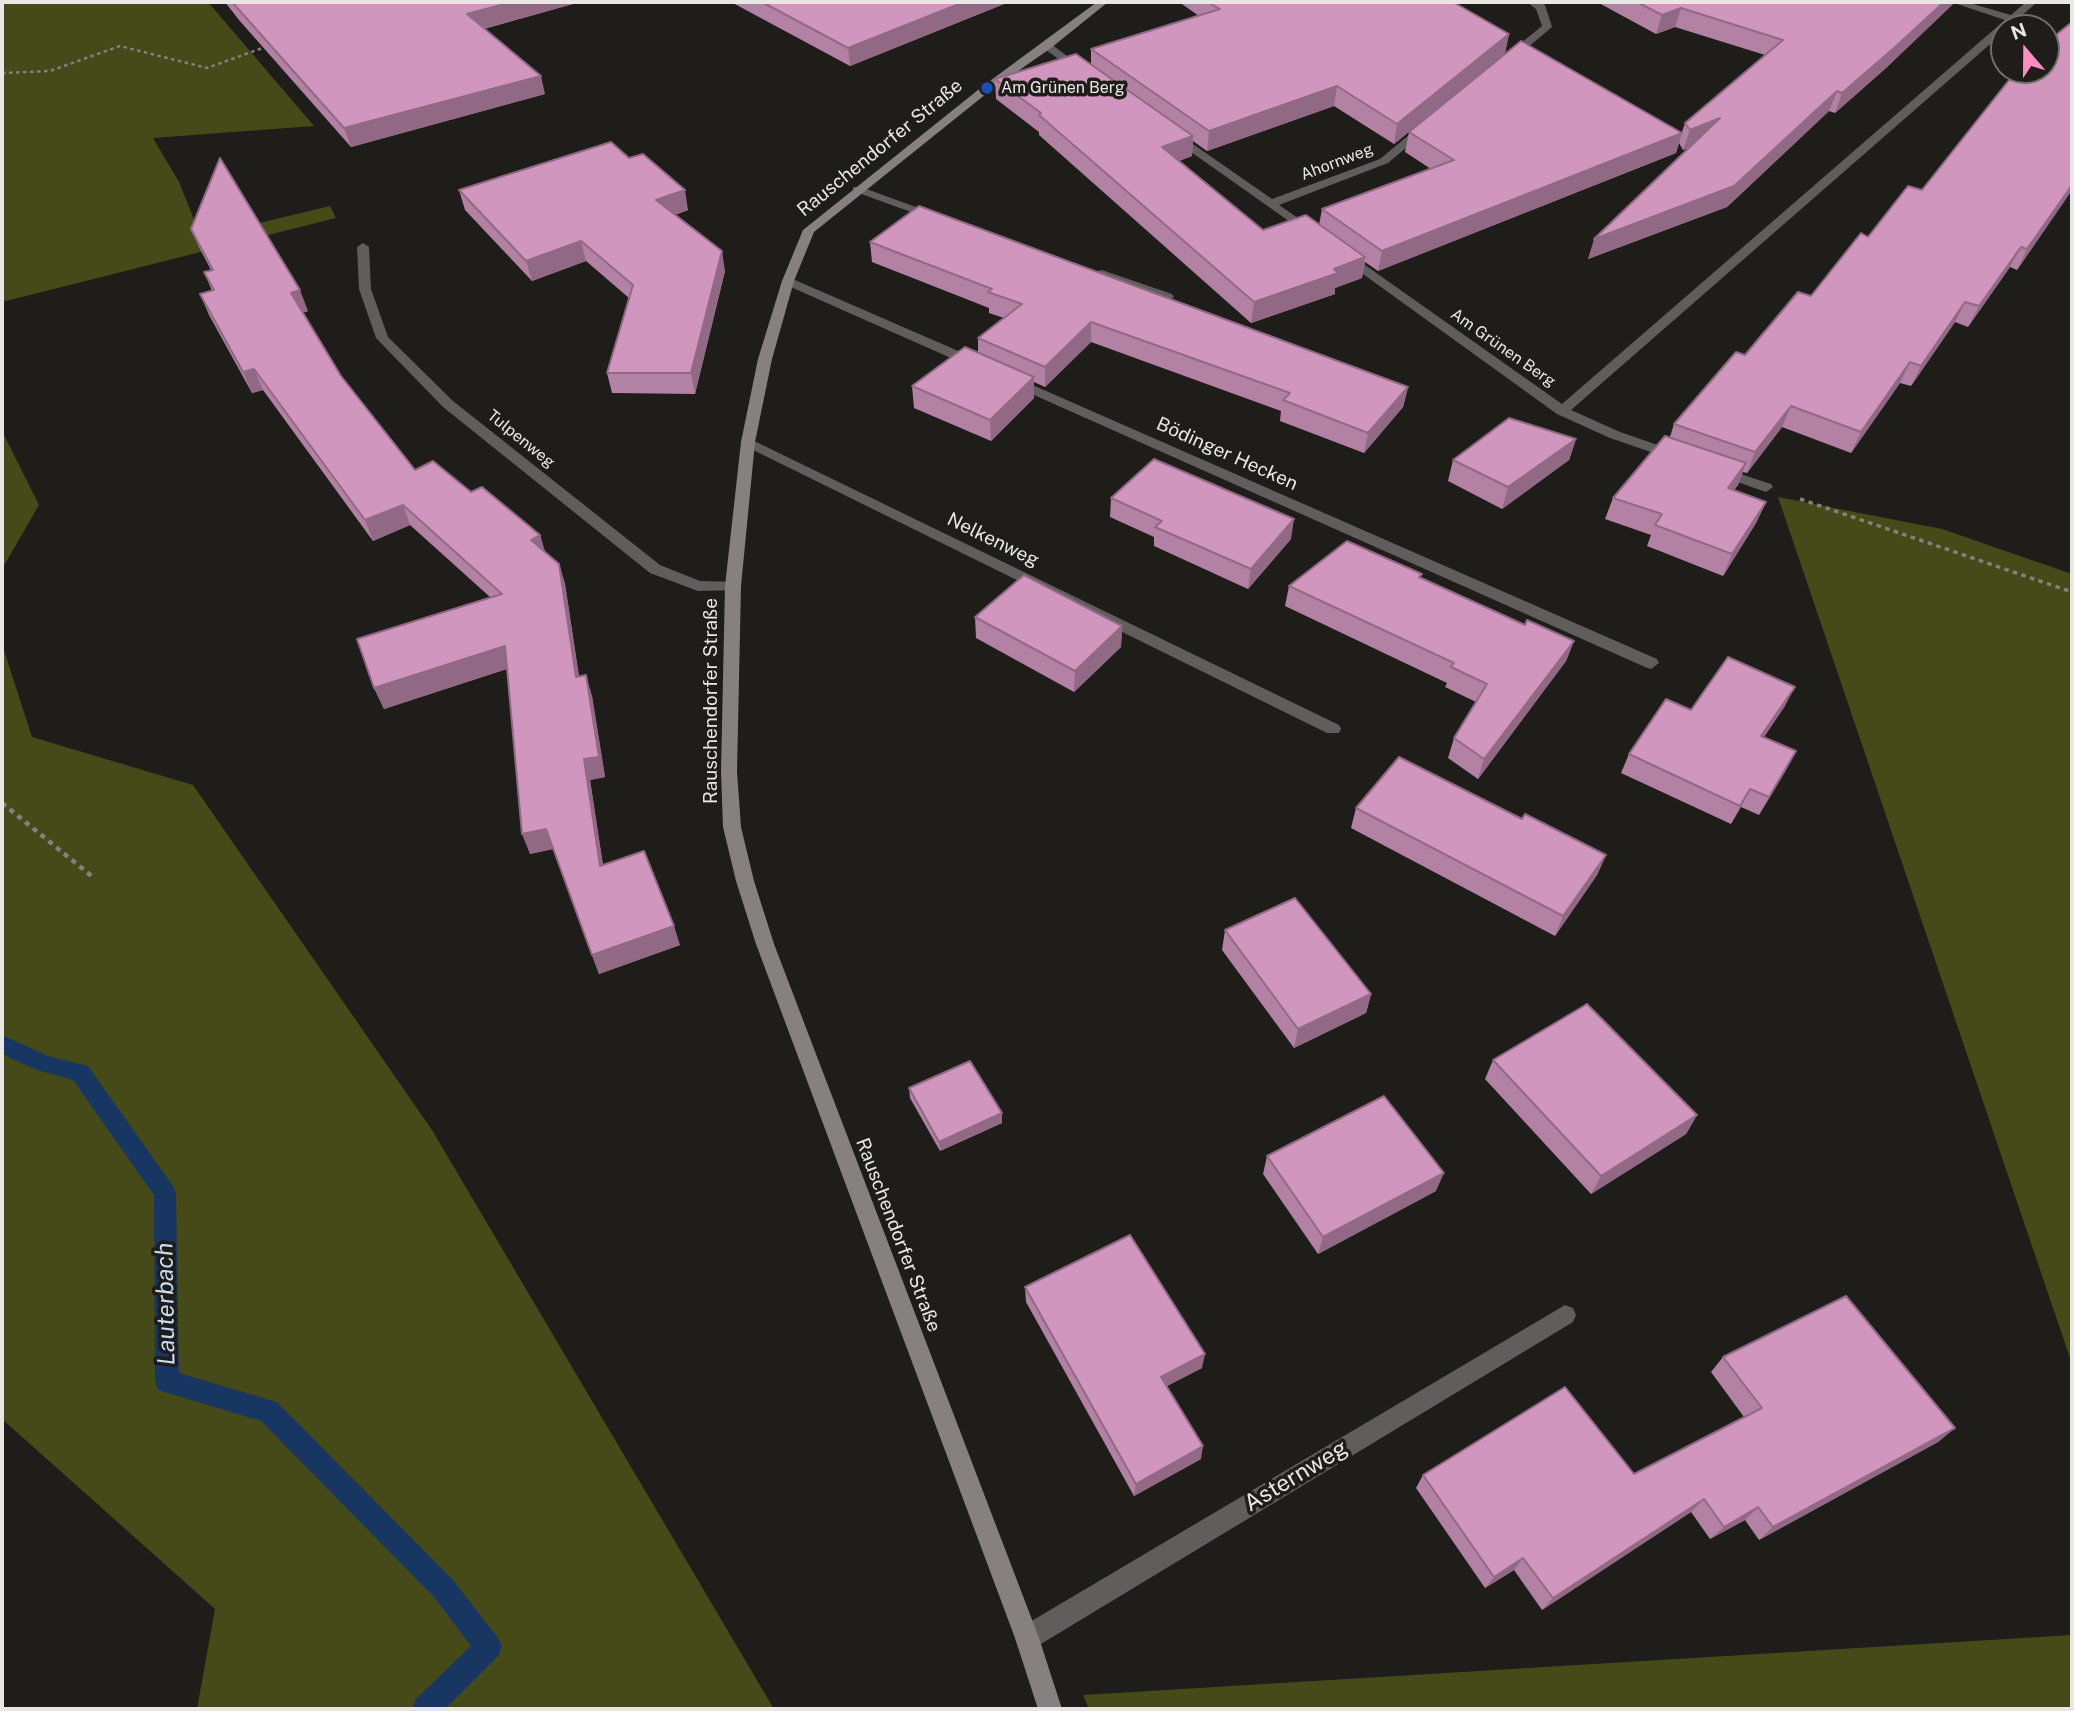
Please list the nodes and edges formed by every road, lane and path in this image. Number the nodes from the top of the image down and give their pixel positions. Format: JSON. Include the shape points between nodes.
{"nodes":[{"id":1,"x":1103,"y":2,"type":"edge"},
{"id":2,"x":1532,"y":2,"type":"edge"},
{"id":3,"x":1956,"y":2,"type":"edge"},
{"id":4,"x":2032,"y":2,"type":"edge"},
{"id":5,"x":1996,"y":14,"type":"edge"},
{"id":6,"x":2019,"y":14,"type":"edge"},
{"id":7,"x":1990,"y":39,"type":"edge"},
{"id":8,"x":270,"y":45,"type":"edge"},
{"id":9,"x":1047,"y":46,"type":"junction"},
{"id":10,"x":1496,"y":69,"type":"edge"},
{"id":11,"x":2,"y":73,"type":"edge"},
{"id":12,"x":1092,"y":78,"type":"edge"},
{"id":13,"x":1435,"y":119,"type":"edge"},
{"id":14,"x":1159,"y":125,"type":"edge"},
{"id":15,"x":857,"y":189,"type":"junction"},
{"id":16,"x":1270,"y":204,"type":"junction"},
{"id":17,"x":948,"y":221,"type":"edge"},
{"id":18,"x":1326,"y":243,"type":"edge"},
{"id":19,"x":363,"y":247,"type":"dead end"},
{"id":20,"x":1338,"y":251,"type":"edge"},
{"id":21,"x":1090,"y":270,"type":"edge"},
{"id":22,"x":788,"y":281,"type":"junction"},
{"id":23,"x":1168,"y":297,"type":"edge"},
{"id":24,"x":1562,"y":411,"type":"junction"},
{"id":25,"x":748,"y":442,"type":"junction"},
{"id":26,"x":1766,"y":487,"type":"joint"},
{"id":27,"x":733,"y":586,"type":"junction"},
{"id":28,"x":2072,"y":592,"type":"edge"},
{"id":29,"x":1651,"y":663,"type":"dead end"},
{"id":30,"x":1334,"y":729,"type":"dead end"},
{"id":31,"x":2,"y":803,"type":"edge"},
{"id":32,"x":93,"y":878,"type":"dead end"},
{"id":33,"x":1565,"y":1315,"type":"dead end"},
{"id":34,"x":1027,"y":1638,"type":"junction"},
{"id":35,"x":1049,"y":1709,"type":"edge"}],
"edges":[{"from":1,"to":9,"type":"street","name":"Rauschendorfer Straße"},
{"from":2,"to":10,"type":"street","via":[[1541,8],[1547,27]]},
{"from":3,"to":5,"type":"street"},
{"from":4,"to":6,"type":"street","name":"Am Grünen Berg"},
{"from":7,"to":24,"type":"street","name":"Am Grünen Berg"},
{"from":8,"to":11,"type":"path","via":[[206,68],[120,46],[50,71]]},
{"from":9,"to":12,"type":"street"},
{"from":9,"to":15,"type":"street","name":"Rauschendorfer Straße"},
{"from":13,"to":16,"type":"street","name":"Ahornweg","via":[[1384,160]]},
{"from":14,"to":16,"type":"street"},
{"from":15,"to":17,"type":"street"},
{"from":15,"to":22,"type":"street","name":"Rauschendorfer Straße","via":[[809,230]]},
{"from":16,"to":18,"type":"street"},
{"from":19,"to":27,"type":"street","name":"Tulpenweg","via":[[365,289],[382,338],[448,404],[655,569],[698,586]]},
{"from":20,"to":24,"type":"street","name":"Am Grünen Berg"},
{"from":21,"to":23,"type":"street"},
{"from":22,"to":25,"type":"street","name":"Rauschendorfer Straße","via":[[765,359]]},
{"from":22,"to":29,"type":"street","name":"Bödinger Hecken"},
{"from":24,"to":26,"type":"street","name":"Am Grünen Berg","via":[[1615,435]]},
{"from":25,"to":27,"type":"street","name":"Rauschendorfer Straße"},
{"from":25,"to":30,"type":"street","name":"Nelkenweg"},
{"from":26,"to":28,"type":"path"},
{"from":27,"to":34,"type":"street","name":"Rauschendorfer Straße","via":[[729,772],[732,827],[745,881]]},
{"from":31,"to":32,"type":"path"},
{"from":33,"to":34,"type":"street","name":"Asternweg"},
{"from":34,"to":35,"type":"street","name":"Rauschendorfer Straße"}]}
